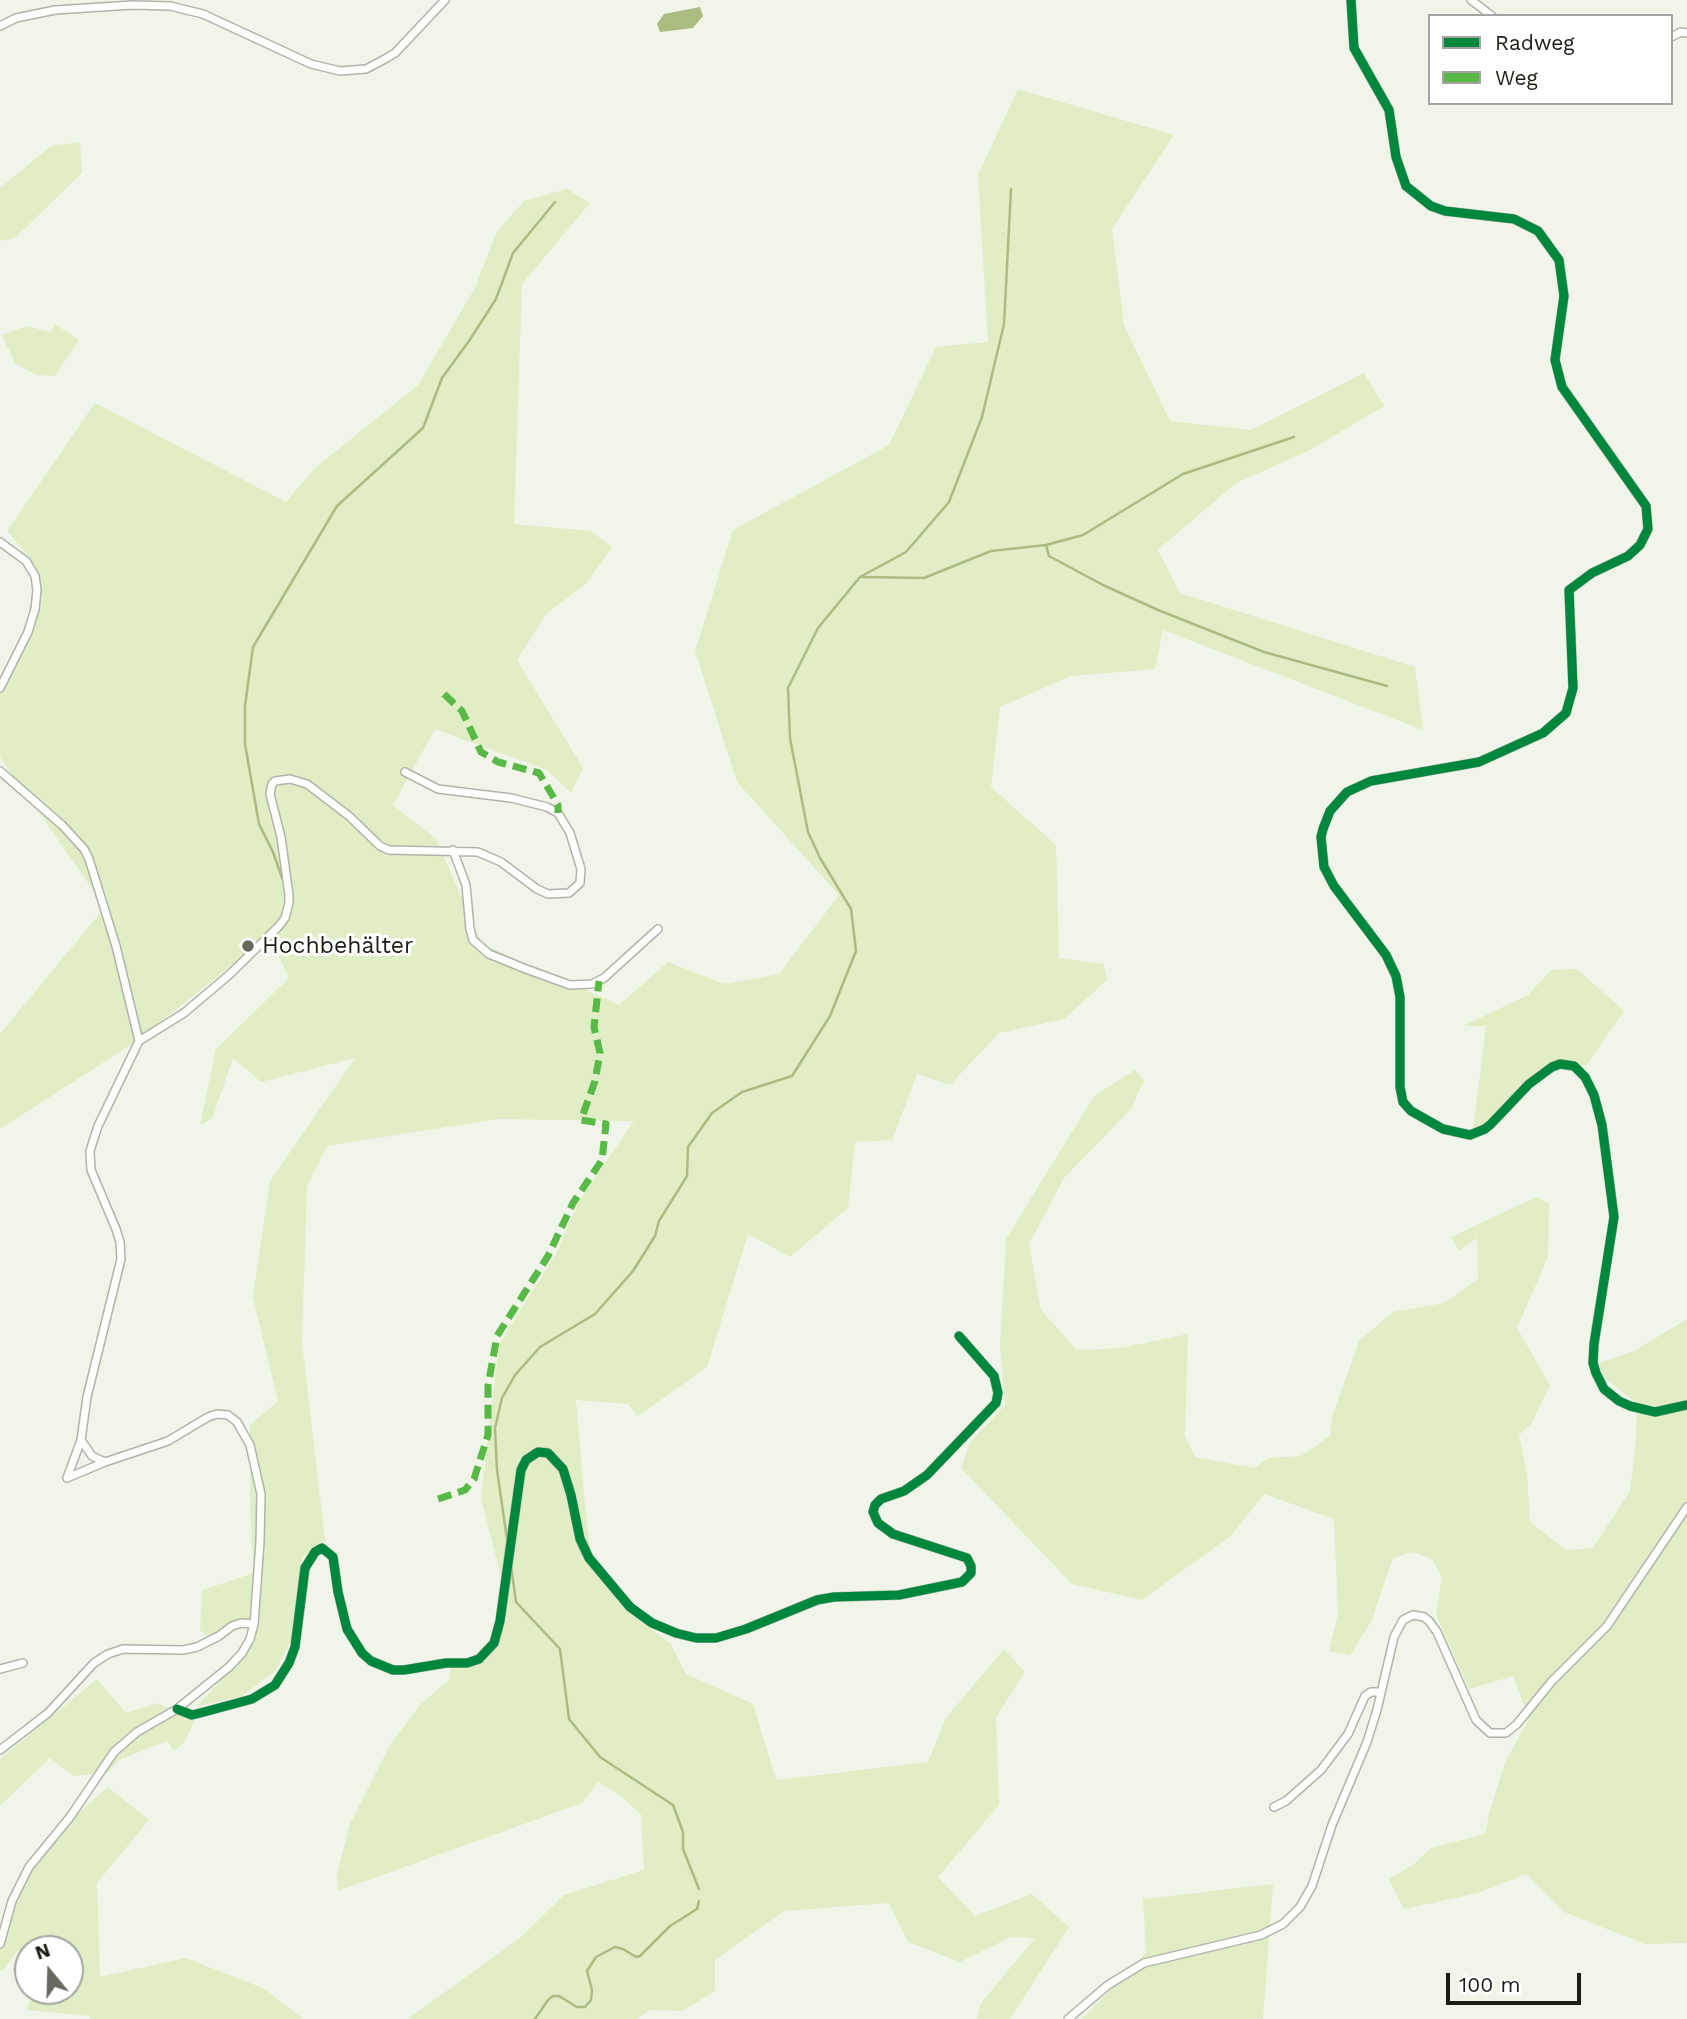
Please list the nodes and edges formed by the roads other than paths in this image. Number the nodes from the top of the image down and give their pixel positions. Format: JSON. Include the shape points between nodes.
{"nodes":[{"id":1,"x":445,"y":0,"type":"edge"},
{"id":2,"x":1351,"y":0,"type":"edge"},
{"id":3,"x":1471,"y":0,"type":"edge"},
{"id":4,"x":1489,"y":14,"type":"edge"},
{"id":5,"x":0,"y":26,"type":"edge"},
{"id":6,"x":0,"y":542,"type":"edge"},
{"id":7,"x":0,"y":688,"type":"edge"},
{"id":8,"x":0,"y":771,"type":"edge"},
{"id":9,"x":405,"y":772,"type":"dead end"},
{"id":10,"x":453,"y":850,"type":"junction"},
{"id":11,"x":659,"y":929,"type":"dead end"},
{"id":12,"x":139,"y":1041,"type":"junction"},
{"id":13,"x":958,"y":1336,"type":"dead end"},
{"id":14,"x":1687,"y":1405,"type":"edge"},
{"id":15,"x":81,"y":1440,"type":"junction"},
{"id":16,"x":105,"y":1462,"type":"junction"},
{"id":17,"x":1687,"y":1507,"type":"edge"},
{"id":18,"x":254,"y":1624,"type":"junction"},
{"id":19,"x":23,"y":1663,"type":"dead end"},
{"id":20,"x":0,"y":1669,"type":"edge"},
{"id":21,"x":1381,"y":1692,"type":"junction"},
{"id":22,"x":177,"y":1709,"type":"junction"},
{"id":23,"x":0,"y":1750,"type":"edge"},
{"id":24,"x":1274,"y":1807,"type":"dead end"},
{"id":25,"x":0,"y":1944,"type":"edge"},
{"id":26,"x":1068,"y":2019,"type":"edge"}],
"edges":[{"from":1,"to":5,"type":"street","via":[[395,53],[366,69],[340,71],[311,64],[203,14],[170,6],[55,10]]},
{"from":2,"to":14,"type":"street","via":[[1354,48],[1389,110],[1406,186],[1445,211],[1514,219],[1538,231],[1559,260],[1564,296],[1555,360],[1562,387],[1646,506],[1648,529],[1628,556],[1569,590],[1573,688],[1566,713],[1543,733],[1479,762],[1371,781],[1347,792],[1330,811],[1323,829],[1324,867],[1387,955],[1396,976],[1401,1087],[1411,1111],[1443,1129],[1470,1135],[1485,1129],[1552,1067],[1568,1065],[1585,1077],[1602,1125],[1614,1205],[1594,1344],[1596,1373],[1604,1389],[1630,1406],[1655,1412]]},
{"from":3,"to":4,"type":"street"},
{"from":6,"to":7,"type":"street","via":[[26,561],[37,590],[28,632]]},
{"from":8,"to":12,"type":"street","via":[[84,849],[116,946]]},
{"from":9,"to":10,"type":"street","via":[[438,789],[499,795],[558,813],[570,833],[582,878],[569,893],[548,894],[490,856]]},
{"from":10,"to":11,"type":"street","via":[[466,885],[473,940],[489,954],[526,969],[570,985],[592,984]]},
{"from":10,"to":12,"type":"street","via":[[389,850],[307,784],[275,781],[270,794],[289,895],[285,918],[184,1013]]},
{"from":12,"to":15,"type":"street","via":[[90,1151],[91,1170],[116,1229],[121,1259]]},
{"from":13,"to":22,"type":"street","via":[[994,1376],[996,1404],[927,1475],[904,1491],[881,1499],[873,1512],[878,1523],[894,1534],[967,1558],[972,1570],[966,1580],[899,1595],[825,1598],[736,1633],[706,1639],[676,1633],[640,1615],[621,1598],[585,1552],[563,1469],[548,1453],[534,1453],[521,1470],[500,1621],[485,1655],[467,1663],[404,1670],[371,1661],[347,1629],[333,1557],[322,1548],[305,1569],[295,1647],[275,1685],[252,1699],[204,1712]]},
{"from":15,"to":16,"type":"street","via":[[92,1456]]},
{"from":15,"to":16,"type":"street","via":[[67,1478]]},
{"from":16,"to":18,"type":"street","via":[[168,1441],[217,1414],[237,1422],[250,1446],[261,1494]]},
{"from":17,"to":21,"type":"street","via":[[1606,1626],[1506,1733],[1490,1732],[1476,1720],[1437,1632],[1419,1615],[1399,1625]]},
{"from":18,"to":22,"type":"street","via":[[242,1653]]},
{"from":18,"to":23,"type":"street","via":[[232,1626],[183,1650],[123,1649],[108,1654],[48,1713]]},
{"from":19,"to":20,"type":"street"},
{"from":21,"to":24,"type":"street","via":[[1365,1696],[1348,1734],[1321,1770]]},
{"from":21,"to":26,"type":"street","via":[[1312,1886],[1291,1917],[1261,1935],[1144,1963],[1108,1985]]},
{"from":22,"to":25,"type":"street","via":[[130,1737],[105,1763],[70,1817],[29,1867],[12,1901]]}]}
